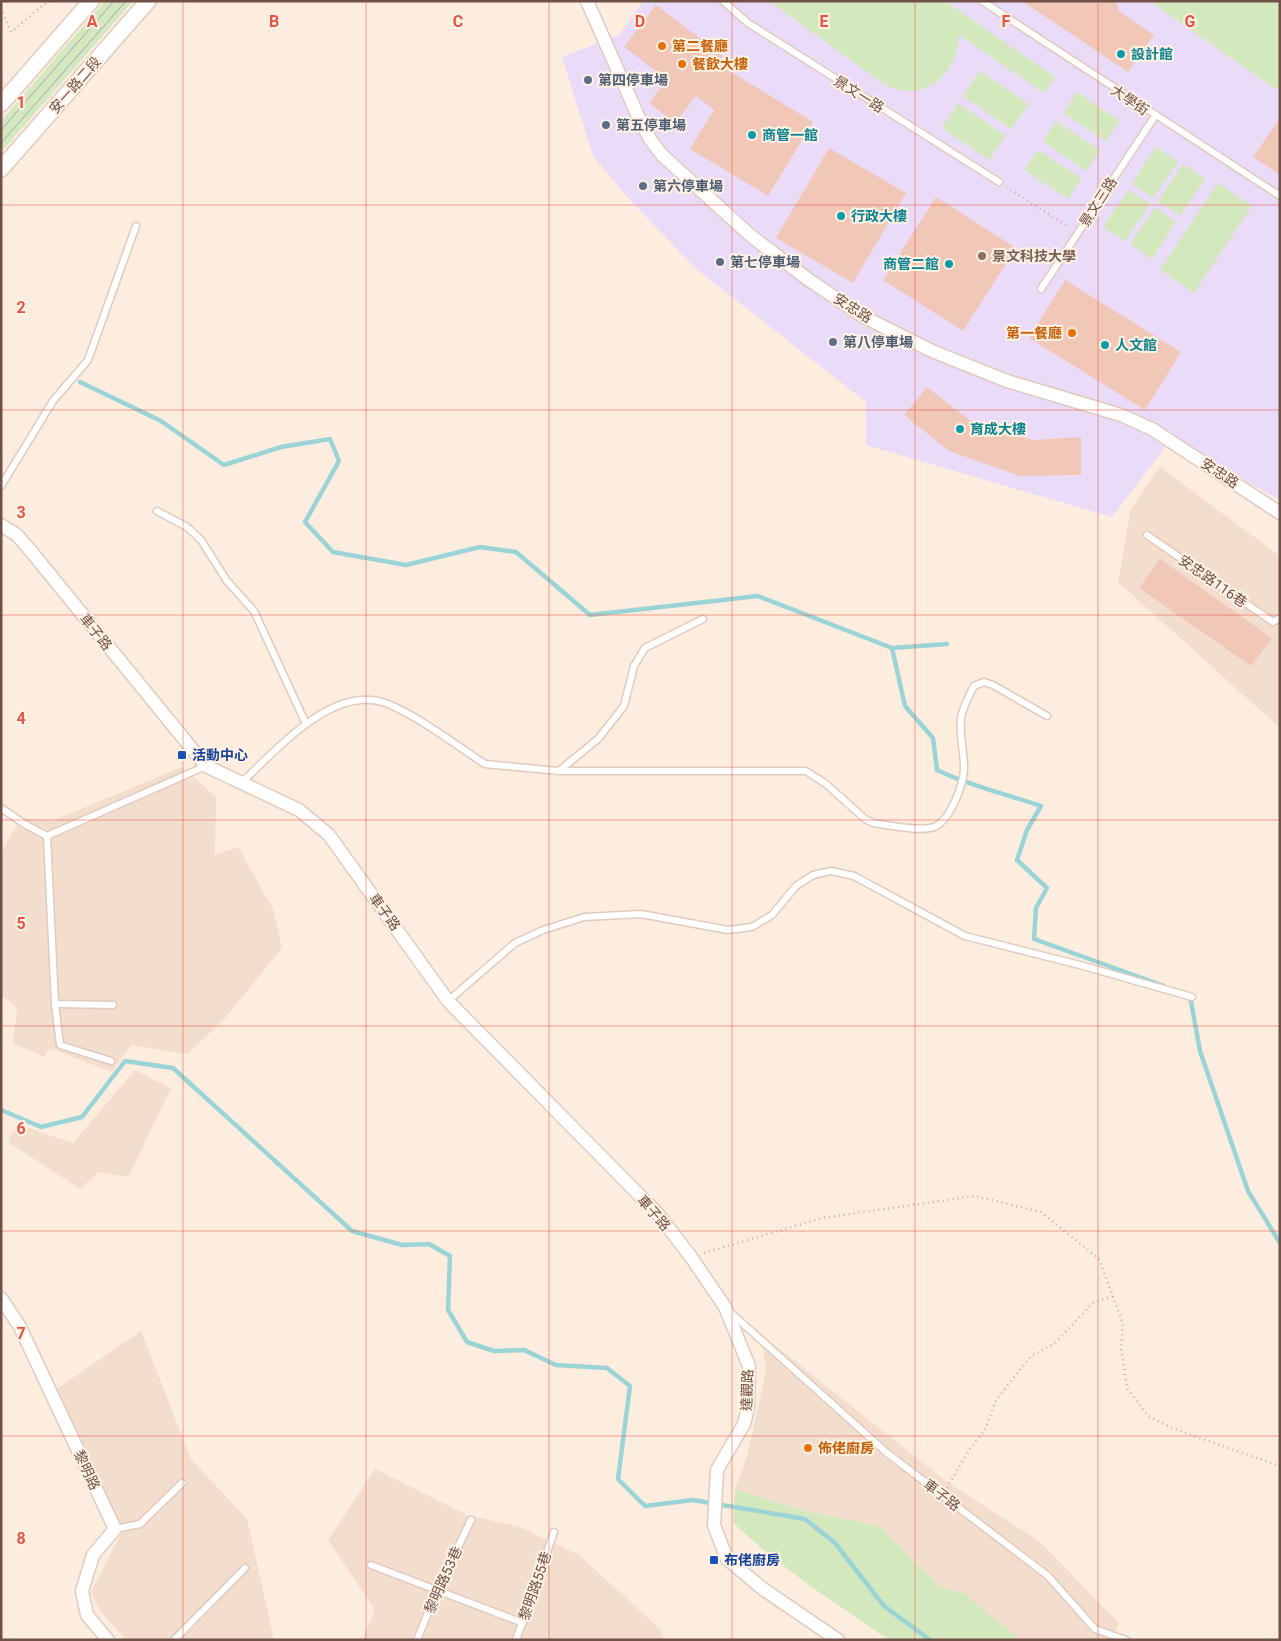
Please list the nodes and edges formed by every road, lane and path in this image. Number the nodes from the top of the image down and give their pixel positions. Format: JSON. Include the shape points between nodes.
{"nodes":[{"id":1,"x":52,"y":1,"type":"edge"},
{"id":2,"x":91,"y":1,"type":"edge"},
{"id":3,"x":148,"y":1,"type":"edge"},
{"id":4,"x":587,"y":1,"type":"edge"},
{"id":5,"x":723,"y":1,"type":"edge"},
{"id":6,"x":982,"y":1,"type":"edge"},
{"id":7,"x":1,"y":8,"type":"edge"},
{"id":8,"x":1,"y":104,"type":"edge"},
{"id":9,"x":1155,"y":116,"type":"junction"},
{"id":10,"x":1,"y":168,"type":"edge"},
{"id":11,"x":999,"y":182,"type":"joint"},
{"id":12,"x":1280,"y":196,"type":"edge"},
{"id":13,"x":136,"y":226,"type":"dead end"},
{"id":14,"x":1078,"y":232,"type":"junction"},
{"id":15,"x":1041,"y":289,"type":"dead end"},
{"id":16,"x":1,"y":486,"type":"edge"},
{"id":17,"x":156,"y":511,"type":"dead end"},
{"id":18,"x":1280,"y":513,"type":"edge"},
{"id":19,"x":1,"y":525,"type":"edge"},
{"id":20,"x":1148,"y":535,"type":"dead end"},
{"id":21,"x":1280,"y":618,"type":"edge"},
{"id":22,"x":703,"y":619,"type":"dead end"},
{"id":23,"x":1047,"y":716,"type":"dead end"},
{"id":24,"x":306,"y":724,"type":"junction"},
{"id":25,"x":206,"y":766,"type":"junction"},
{"id":26,"x":559,"y":771,"type":"junction"},
{"id":27,"x":242,"y":782,"type":"junction"},
{"id":28,"x":1,"y":808,"type":"edge"},
{"id":29,"x":48,"y":836,"type":"junction"},
{"id":30,"x":1192,"y":997,"type":"dead end"},
{"id":31,"x":448,"y":1001,"type":"junction"},
{"id":32,"x":55,"y":1004,"type":"junction"},
{"id":33,"x":113,"y":1005,"type":"dead end"},
{"id":34,"x":111,"y":1061,"type":"dead end"},
{"id":35,"x":690,"y":1258,"type":"junction"},
{"id":36,"x":1112,"y":1295,"type":"junction"},
{"id":37,"x":1,"y":1298,"type":"edge"},
{"id":38,"x":725,"y":1308,"type":"junction"},
{"id":39,"x":1280,"y":1466,"type":"edge"},
{"id":40,"x":182,"y":1483,"type":"dead end"},
{"id":41,"x":944,"y":1492,"type":"dead end"},
{"id":42,"x":470,"y":1520,"type":"dead end"},
{"id":43,"x":115,"y":1529,"type":"junction"},
{"id":44,"x":554,"y":1532,"type":"dead end"},
{"id":45,"x":371,"y":1565,"type":"dead end"},
{"id":46,"x":246,"y":1568,"type":"dead end"},
{"id":47,"x":437,"y":1591,"type":"junction"},
{"id":48,"x":523,"y":1623,"type":"junction"},
{"id":49,"x":108,"y":1640,"type":"edge"},
{"id":50,"x":174,"y":1640,"type":"edge"},
{"id":51,"x":417,"y":1640,"type":"edge"},
{"id":52,"x":516,"y":1640,"type":"edge"},
{"id":53,"x":838,"y":1640,"type":"edge"},
{"id":54,"x":1126,"y":1640,"type":"edge"}],
"edges":[{"from":1,"to":7,"type":"path","via":[[43,4],[11,32]]},
{"from":2,"to":8,"type":"street"},
{"from":3,"to":10,"type":"street","name":"安一路二段"},
{"from":4,"to":18,"type":"street","name":"安忠路","via":[[638,116],[662,155],[751,236],[809,280],[864,317],[932,351],[1007,381],[1121,415],[1152,429]]},
{"from":5,"to":11,"type":"lane","name":"景文一路","via":[[748,23]]},
{"from":6,"to":9,"type":"lane","name":"大學街"},
{"from":9,"to":12,"type":"lane","name":"大學街"},
{"from":9,"to":14,"type":"lane","name":"景文三路"},
{"from":11,"to":14,"type":"path"},
{"from":13,"to":16,"type":"lane","via":[[88,360],[53,400]]},
{"from":14,"to":15,"type":"lane","name":"景文三路"},
{"from":17,"to":24,"type":"lane","via":[[187,527],[201,540],[227,581],[254,611]]},
{"from":19,"to":25,"type":"street","name":"車子路","via":[[17,535],[30,550]]},
{"from":20,"to":21,"type":"lane","name":"安忠路116巷","via":[[1273,622]]},
{"from":22,"to":26,"type":"lane","via":[[645,648],[634,666],[624,706],[598,739]]},
{"from":23,"to":26,"type":"lane","via":[[993,685],[984,682],[974,686],[961,720],[964,768],[959,788],[946,819],[932,828],[872,823],[806,771]]},
{"from":24,"to":26,"type":"lane","via":[[343,703],[386,704],[486,764]]},
{"from":24,"to":27,"type":"lane"},
{"from":25,"to":27,"type":"street","name":"車子路"},
{"from":25,"to":29,"type":"lane"},
{"from":27,"to":31,"type":"street","name":"車子路","via":[[300,810],[329,835]]},
{"from":28,"to":29,"type":"lane"},
{"from":29,"to":32,"type":"lane"},
{"from":30,"to":31,"type":"lane","via":[[965,936],[854,876],[831,871],[813,875],[796,886],[772,914],[752,927],[728,930],[641,914],[584,917],[543,930],[515,942]]},
{"from":31,"to":35,"type":"street","name":"車子路","via":[[658,1214]]},
{"from":32,"to":33,"type":"lane"},
{"from":32,"to":34,"type":"lane","via":[[60,1045]]},
{"from":35,"to":36,"type":"path","via":[[822,1218],[975,1196],[1041,1212],[1098,1259]]},
{"from":35,"to":38,"type":"street","name":"車子路"},
{"from":36,"to":39,"type":"path","via":[[1123,1324],[1121,1348],[1127,1388],[1148,1416]]},
{"from":36,"to":41,"type":"path","via":[[1093,1304],[1055,1343],[1031,1356],[996,1400],[985,1430],[964,1457]]},
{"from":37,"to":43,"type":"street","name":"黎明路","via":[[20,1327]]},
{"from":38,"to":53,"type":"street","name":"達觀路","via":[[749,1366],[748,1408],[744,1424],[717,1470],[714,1525],[728,1559],[763,1589]]},
{"from":38,"to":54,"type":"lane","name":"車子路","via":[[887,1453],[1048,1576],[1095,1629]]},
{"from":40,"to":43,"type":"lane","via":[[140,1524]]},
{"from":42,"to":47,"type":"lane","name":"黎明路53巷"},
{"from":43,"to":49,"type":"street","via":[[93,1555],[82,1592],[87,1615]]},
{"from":44,"to":48,"type":"lane","name":"黎明路55巷"},
{"from":45,"to":47,"type":"lane"},
{"from":46,"to":50,"type":"lane"},
{"from":47,"to":48,"type":"lane"},
{"from":47,"to":51,"type":"lane","name":"黎明路53巷"},
{"from":48,"to":52,"type":"lane","name":"黎明路55巷"}]}
